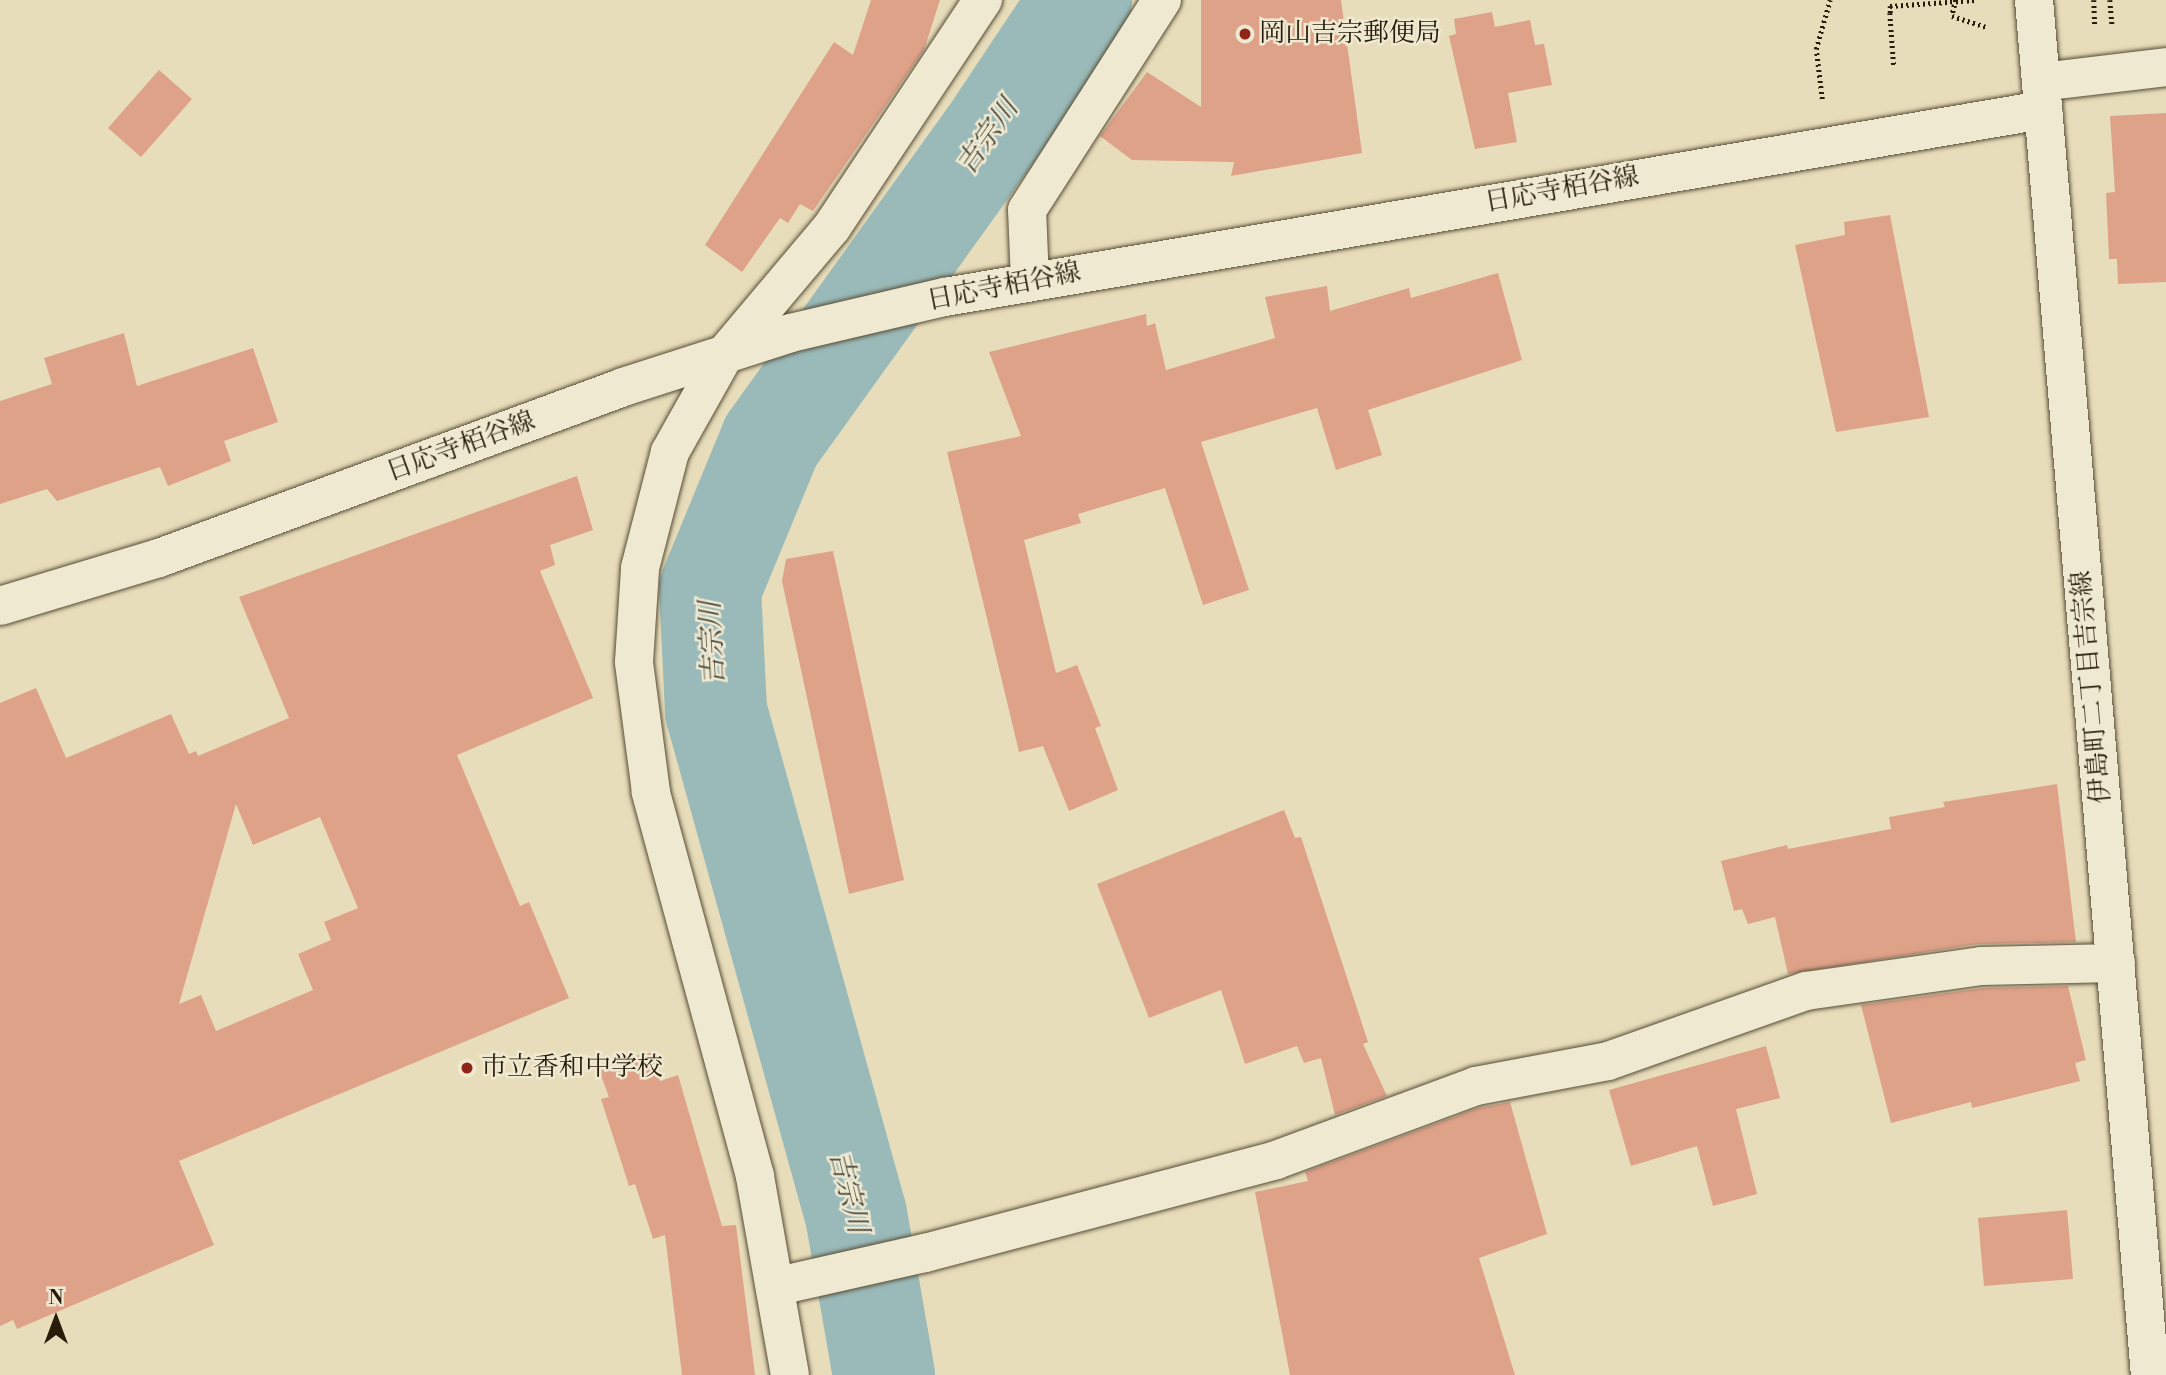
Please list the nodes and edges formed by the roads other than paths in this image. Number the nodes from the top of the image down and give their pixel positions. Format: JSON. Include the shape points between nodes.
{"nodes":[{"id":1,"x":983,"y":0,"type":"edge"},
{"id":2,"x":1162,"y":0,"type":"edge"},
{"id":3,"x":2034,"y":0,"type":"edge"},
{"id":4,"x":2166,"y":67,"type":"edge"},
{"id":5,"x":2042,"y":96,"type":"junction"},
{"id":6,"x":1030,"y":281,"type":"junction"},
{"id":7,"x":725,"y":354,"type":"junction"},
{"id":8,"x":0,"y":606,"type":"edge"},
{"id":9,"x":2116,"y":963,"type":"junction"},
{"id":10,"x":791,"y":1283,"type":"junction"},
{"id":11,"x":790,"y":1375,"type":"edge"},
{"id":12,"x":2150,"y":1375,"type":"edge"}],
"edges":[{"from":1,"to":7,"type":"street","via":[[832,227]]},
{"from":2,"to":6,"type":"street","via":[[1027,210]]},
{"from":3,"to":5,"type":"street","name":"伊島町二丁目吉宗線"},
{"from":4,"to":5,"type":"street","name":"日応寺栢谷線"},
{"from":5,"to":6,"type":"street","name":"日応寺栢谷線"},
{"from":5,"to":9,"type":"street","name":"伊島町二丁目吉宗線"},
{"from":6,"to":7,"type":"street","name":"日応寺栢谷線","via":[[945,296]]},
{"from":7,"to":8,"type":"street","name":"日応寺栢谷線","via":[[623,387],[159,558]]},
{"from":7,"to":10,"type":"street","via":[[670,452],[656,497],[640,568],[634,662],[650,792],[755,1175]]},
{"from":9,"to":10,"type":"street","via":[[1981,966],[1806,991],[1608,1061],[1476,1086],[1276,1160],[925,1253]]},
{"from":9,"to":12,"type":"street","name":"伊島町二丁目吉宗線"},
{"from":10,"to":11,"type":"street"}]}
